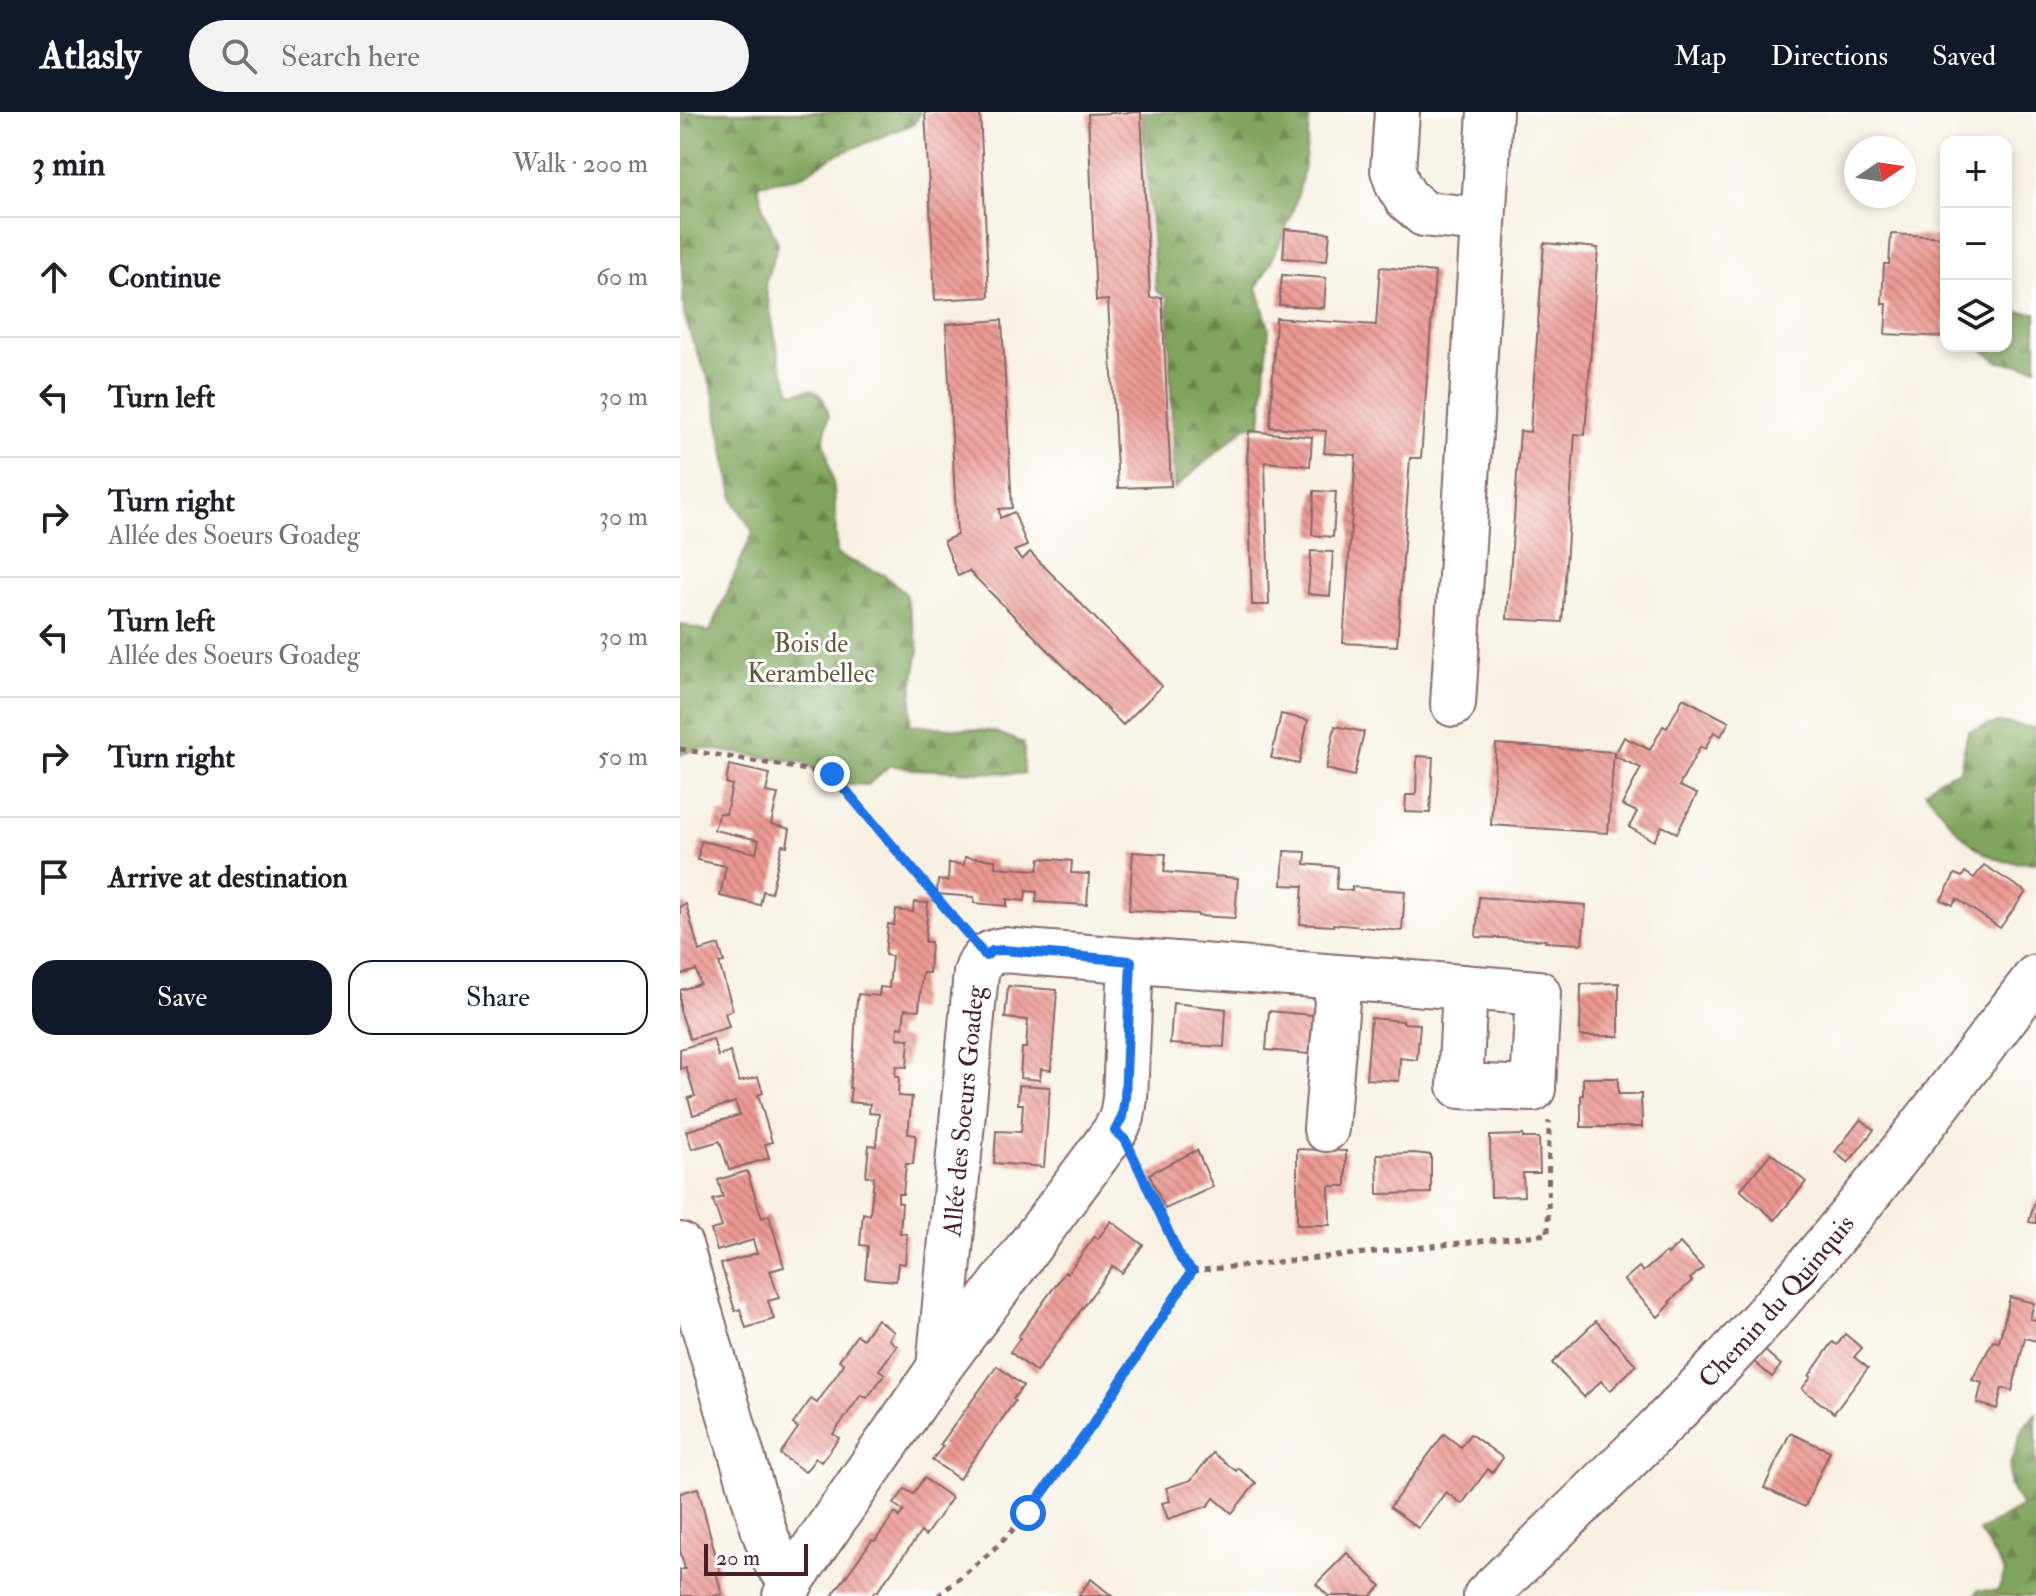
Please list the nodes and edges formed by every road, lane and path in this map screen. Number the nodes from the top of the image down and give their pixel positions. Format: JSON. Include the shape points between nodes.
{"nodes":[{"id":1,"x":1397,"y":112,"type":"edge"},
{"id":2,"x":1490,"y":112,"type":"edge"},
{"id":3,"x":1483,"y":220,"type":"junction"},
{"id":4,"x":1453,"y":704,"type":"dead end"},
{"id":5,"x":680,"y":749,"type":"edge"},
{"id":6,"x":986,"y":956,"type":"junction"},
{"id":7,"x":1131,"y":961,"type":"junction"},
{"id":8,"x":2036,"y":977,"type":"edge"},
{"id":9,"x":1339,"y":978,"type":"junction"},
{"id":10,"x":1465,"y":987,"type":"junction"},
{"id":11,"x":1533,"y":1089,"type":"junction"},
{"id":12,"x":1326,"y":1129,"type":"dead end"},
{"id":13,"x":1115,"y":1131,"type":"junction"},
{"id":14,"x":680,"y":1245,"type":"edge"},
{"id":15,"x":1192,"y":1271,"type":"junction"},
{"id":16,"x":939,"y":1368,"type":"junction"},
{"id":17,"x":788,"y":1588,"type":"edge"},
{"id":18,"x":938,"y":1596,"type":"edge"},
{"id":19,"x":1486,"y":1596,"type":"edge"}],
"edges":[{"from":1,"to":3,"type":"street","via":[[1393,170],[1406,198],[1424,214]]},
{"from":2,"to":3,"type":"street"},
{"from":3,"to":4,"type":"street"},
{"from":5,"to":6,"type":"path","via":[[832,774]]},
{"from":6,"to":7,"type":"street","name":"Allée des Soeurs Goadeg","via":[[1003,950]]},
{"from":6,"to":16,"type":"street","name":"Allée des Soeurs Goadeg","via":[[976,973]]},
{"from":7,"to":9,"type":"street","name":"Allée des Soeurs Goadeg"},
{"from":7,"to":13,"type":"street","name":"Allée des Soeurs Goadeg","via":[[1125,1098]]},
{"from":8,"to":19,"type":"street","name":"Chemin du Quinquis","via":[[1946,1097],[1747,1337]]},
{"from":9,"to":10,"type":"street","name":"Allée des Soeurs Goadeg"},
{"from":9,"to":12,"type":"street"},
{"from":10,"to":11,"type":"street","name":"Allée des Soeurs Goadeg","via":[[1538,993]]},
{"from":10,"to":11,"type":"street","via":[[1460,1086]]},
{"from":11,"to":15,"type":"path","via":[[1549,1112],[1548,1234]]},
{"from":13,"to":15,"type":"path","via":[[1126,1141],[1181,1259]]},
{"from":13,"to":16,"type":"street","name":"Allée des Soeurs Goadeg"},
{"from":14,"to":17,"type":"street","via":[[764,1531]]},
{"from":15,"to":18,"type":"path","via":[[1094,1423],[1028,1513]]},
{"from":16,"to":17,"type":"street","name":"Allée des Soeurs Goadeg"}]}
